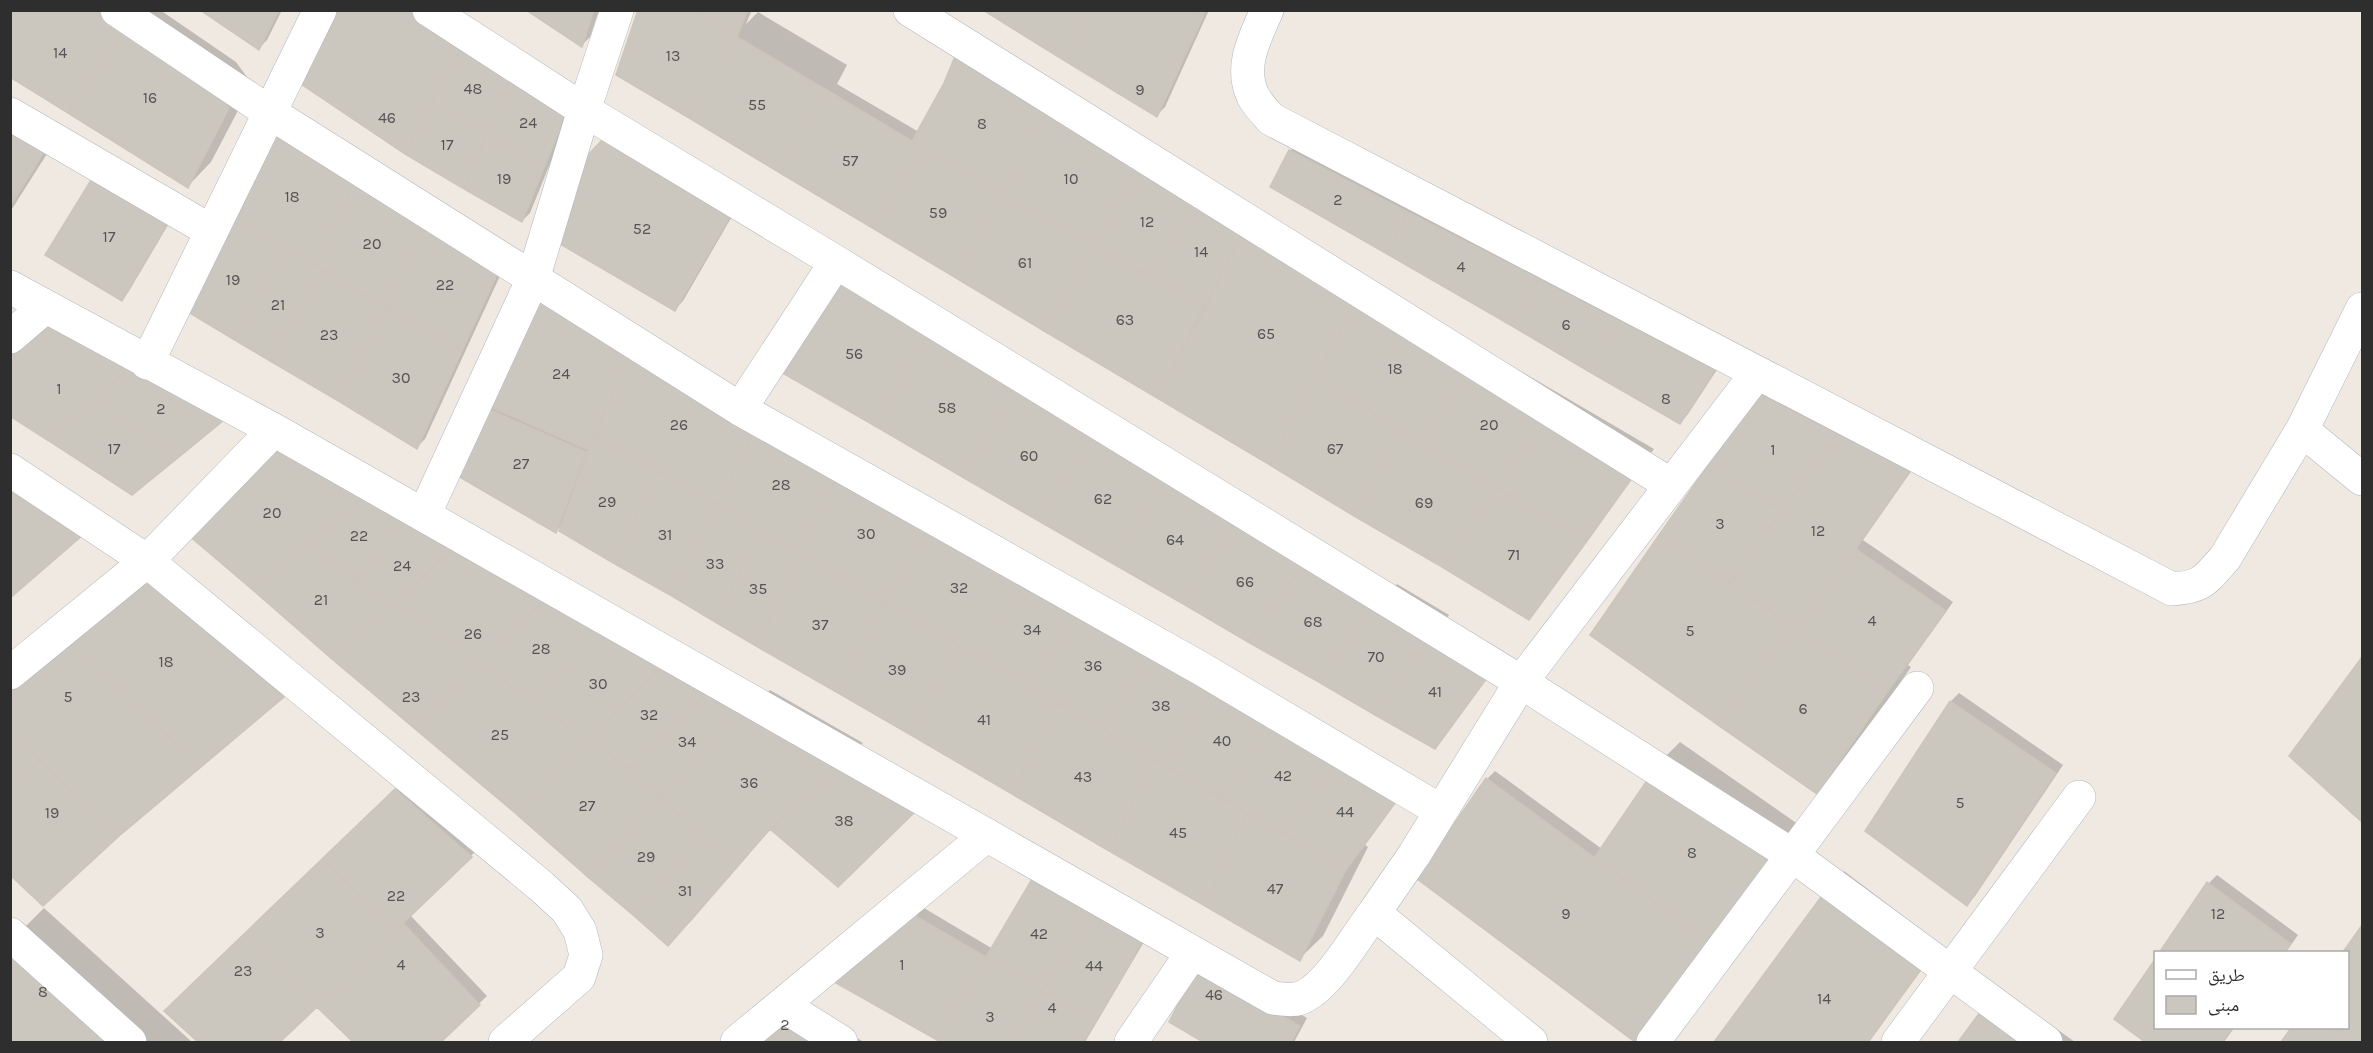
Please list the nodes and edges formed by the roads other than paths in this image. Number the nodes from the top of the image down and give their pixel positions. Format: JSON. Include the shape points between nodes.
{"nodes":[{"id":1,"x":117,"y":10,"type":"edge"},
{"id":2,"x":320,"y":10,"type":"edge"},
{"id":3,"x":429,"y":10,"type":"edge"},
{"id":4,"x":617,"y":10,"type":"edge"},
{"id":5,"x":910,"y":10,"type":"edge"},
{"id":6,"x":1267,"y":10,"type":"edge"},
{"id":7,"x":584,"y":110,"type":"junction"},
{"id":8,"x":269,"y":112,"type":"junction"},
{"id":9,"x":10,"y":114,"type":"edge"},
{"id":10,"x":212,"y":231,"type":"junction"},
{"id":11,"x":836,"y":262,"type":"junction"},
{"id":12,"x":533,"y":279,"type":"junction"},
{"id":13,"x":10,"y":287,"type":"edge"},
{"id":14,"x":45,"y":307,"type":"junction"},
{"id":15,"x":2362,"y":309,"type":"edge"},
{"id":16,"x":10,"y":336,"type":"edge"},
{"id":17,"x":147,"y":363,"type":"junction"},
{"id":18,"x":1757,"y":373,"type":"junction"},
{"id":19,"x":740,"y":409,"type":"junction"},
{"id":20,"x":2302,"y":429,"type":"junction"},
{"id":21,"x":274,"y":430,"type":"junction"},
{"id":22,"x":10,"y":470,"type":"edge"},
{"id":23,"x":2362,"y":479,"type":"edge"},
{"id":24,"x":1671,"y":485,"type":"junction"},
{"id":25,"x":424,"y":515,"type":"junction"},
{"id":26,"x":147,"y":561,"type":"junction"},
{"id":27,"x":10,"y":673,"type":"edge"},
{"id":28,"x":1521,"y":682,"type":"junction"},
{"id":29,"x":1917,"y":688,"type":"dead end"},
{"id":30,"x":2079,"y":797,"type":"dead end"},
{"id":31,"x":1441,"y":811,"type":"junction"},
{"id":32,"x":987,"y":835,"type":"junction"},
{"id":33,"x":1792,"y":855,"type":"junction"},
{"id":34,"x":1374,"y":913,"type":"junction"},
{"id":35,"x":10,"y":934,"type":"edge"},
{"id":36,"x":1192,"y":952,"type":"junction"},
{"id":37,"x":1951,"y":972,"type":"junction"},
{"id":38,"x":782,"y":1005,"type":"junction"},
{"id":39,"x":130,"y":1042,"type":"edge"},
{"id":40,"x":505,"y":1042,"type":"edge"},
{"id":41,"x":736,"y":1042,"type":"edge"},
{"id":42,"x":842,"y":1042,"type":"edge"},
{"id":43,"x":1131,"y":1042,"type":"edge"},
{"id":44,"x":1531,"y":1042,"type":"edge"},
{"id":45,"x":1653,"y":1042,"type":"edge"},
{"id":46,"x":1898,"y":1042,"type":"edge"},
{"id":47,"x":2046,"y":1042,"type":"edge"}],
"edges":[{"from":1,"to":8,"type":"street"},
{"from":2,"to":8,"type":"street"},
{"from":3,"to":7,"type":"street"},
{"from":4,"to":7,"type":"street"},
{"from":5,"to":24,"type":"street"},
{"from":6,"to":18,"type":"street","via":[[1246,74],[1254,98],[1271,119]]},
{"from":7,"to":11,"type":"street"},
{"from":7,"to":12,"type":"street"},
{"from":8,"to":10,"type":"street"},
{"from":8,"to":12,"type":"street"},
{"from":9,"to":10,"type":"street"},
{"from":10,"to":17,"type":"street"},
{"from":11,"to":19,"type":"street"},
{"from":11,"to":28,"type":"street"},
{"from":12,"to":19,"type":"street"},
{"from":12,"to":25,"type":"street"},
{"from":13,"to":14,"type":"street"},
{"from":14,"to":16,"type":"street"},
{"from":14,"to":17,"type":"street"},
{"from":15,"to":20,"type":"street"},
{"from":17,"to":21,"type":"street"},
{"from":18,"to":20,"type":"street","via":[[2172,589],[2193,587],[2225,558]]},
{"from":18,"to":24,"type":"street"},
{"from":19,"to":31,"type":"street","via":[[1200,668]]},
{"from":20,"to":23,"type":"street"},
{"from":21,"to":25,"type":"street"},
{"from":21,"to":26,"type":"street"},
{"from":22,"to":26,"type":"street"},
{"from":24,"to":28,"type":"street"},
{"from":25,"to":32,"type":"street"},
{"from":26,"to":27,"type":"street"},
{"from":26,"to":40,"type":"street","via":[[567,910],[580,931],[586,955],[579,977]]},
{"from":28,"to":31,"type":"street"},
{"from":28,"to":33,"type":"street"},
{"from":29,"to":33,"type":"street"},
{"from":30,"to":37,"type":"street"},
{"from":31,"to":34,"type":"street"},
{"from":32,"to":36,"type":"street"},
{"from":32,"to":38,"type":"street"},
{"from":33,"to":37,"type":"street"},
{"from":33,"to":45,"type":"street"},
{"from":34,"to":36,"type":"street","via":[[1323,983],[1304,997],[1273,998]]},
{"from":34,"to":44,"type":"street"},
{"from":35,"to":39,"type":"street"},
{"from":36,"to":43,"type":"street"},
{"from":37,"to":46,"type":"street"},
{"from":37,"to":47,"type":"street"},
{"from":38,"to":41,"type":"street"},
{"from":38,"to":42,"type":"street"}]}
